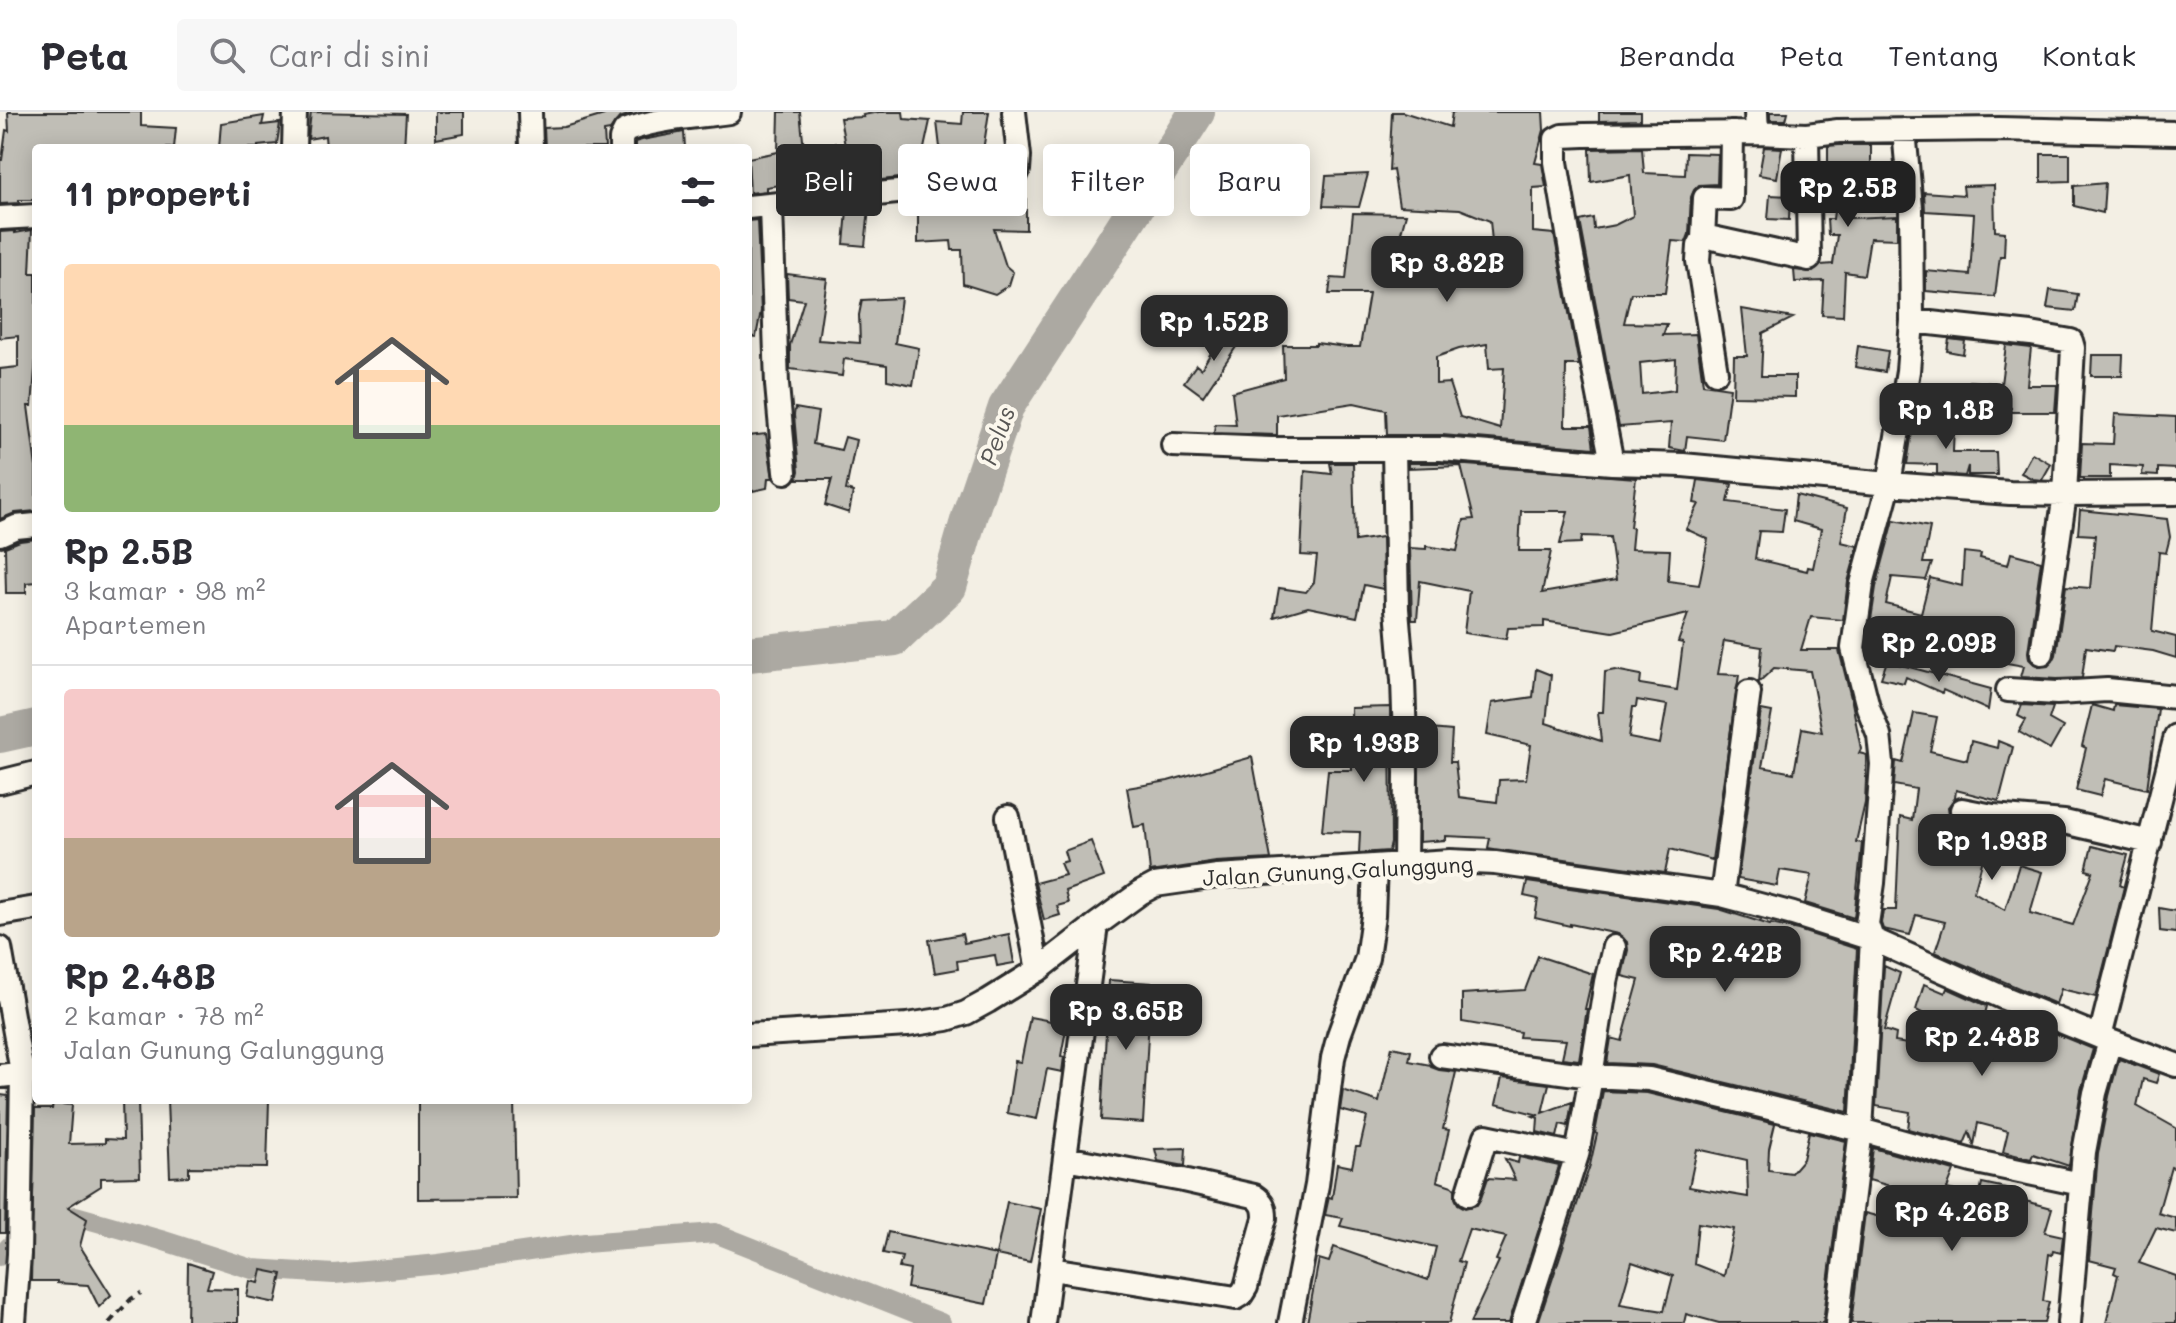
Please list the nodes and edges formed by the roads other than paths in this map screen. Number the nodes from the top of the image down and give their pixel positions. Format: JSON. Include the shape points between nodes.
{"nodes":[{"id":1,"x":295,"y":112,"type":"edge"},
{"id":2,"x":530,"y":112,"type":"edge"},
{"id":3,"x":729,"y":112,"type":"edge"},
{"id":4,"x":1014,"y":112,"type":"edge"},
{"id":5,"x":1999,"y":120,"type":"edge"},
{"id":6,"x":1757,"y":122,"type":"edge"},
{"id":7,"x":1904,"y":130,"type":"junction"},
{"id":8,"x":1732,"y":133,"type":"junction"},
{"id":9,"x":2176,"y":133,"type":"edge"},
{"id":10,"x":1807,"y":135,"type":"junction"},
{"id":11,"x":294,"y":144,"type":"edge"},
{"id":12,"x":531,"y":144,"type":"edge"},
{"id":13,"x":621,"y":144,"type":"edge"},
{"id":14,"x":752,"y":207,"type":"edge"},
{"id":15,"x":771,"y":207,"type":"junction"},
{"id":16,"x":32,"y":216,"type":"edge"},
{"id":17,"x":0,"y":218,"type":"edge"},
{"id":18,"x":1703,"y":238,"type":"junction"},
{"id":19,"x":1912,"y":321,"type":"junction"},
{"id":20,"x":1716,"y":372,"type":"dead end"},
{"id":21,"x":1173,"y":445,"type":"dead end"},
{"id":22,"x":1394,"y":449,"type":"junction"},
{"id":23,"x":1612,"y":463,"type":"junction"},
{"id":24,"x":785,"y":472,"type":"dead end"},
{"id":25,"x":1889,"y":484,"type":"junction"},
{"id":26,"x":2176,"y":493,"type":"edge"},
{"id":27,"x":2065,"y":494,"type":"junction"},
{"id":28,"x":32,"y":525,"type":"edge"},
{"id":29,"x":0,"y":534,"type":"edge"},
{"id":30,"x":2042,"y":653,"type":"dead end"},
{"id":31,"x":2008,"y":690,"type":"dead end"},
{"id":32,"x":1749,"y":692,"type":"dead end"},
{"id":33,"x":2176,"y":697,"type":"edge"},
{"id":34,"x":2176,"y":736,"type":"edge"},
{"id":35,"x":32,"y":774,"type":"edge"},
{"id":36,"x":0,"y":782,"type":"edge"},
{"id":37,"x":1962,"y":810,"type":"dead end"},
{"id":38,"x":1008,"y":817,"type":"dead end"},
{"id":39,"x":2150,"y":842,"type":"junction"},
{"id":40,"x":1405,"y":864,"type":"junction"},
{"id":41,"x":1375,"y":866,"type":"junction"},
{"id":42,"x":1722,"y":895,"type":"junction"},
{"id":43,"x":32,"y":909,"type":"edge"},
{"id":44,"x":0,"y":914,"type":"edge"},
{"id":45,"x":1096,"y":925,"type":"junction"},
{"id":46,"x":1872,"y":939,"type":"junction"},
{"id":47,"x":1614,"y":947,"type":"dead end"},
{"id":48,"x":0,"y":948,"type":"edge"},
{"id":49,"x":1038,"y":970,"type":"junction"},
{"id":50,"x":752,"y":1035,"type":"edge"},
{"id":51,"x":2105,"y":1039,"type":"junction"},
{"id":52,"x":1441,"y":1056,"type":"dead end"},
{"id":53,"x":2176,"y":1065,"type":"edge"},
{"id":54,"x":19,"y":1073,"type":"edge"},
{"id":55,"x":1591,"y":1076,"type":"junction"},
{"id":56,"x":1861,"y":1130,"type":"junction"},
{"id":57,"x":1577,"y":1155,"type":"junction"},
{"id":58,"x":1065,"y":1158,"type":"junction"},
{"id":59,"x":2081,"y":1184,"type":"junction"},
{"id":60,"x":1468,"y":1194,"type":"dead end"},
{"id":61,"x":1051,"y":1269,"type":"junction"},
{"id":62,"x":14,"y":1323,"type":"edge"},
{"id":63,"x":1043,"y":1323,"type":"edge"},
{"id":64,"x":1290,"y":1323,"type":"edge"},
{"id":65,"x":1523,"y":1323,"type":"edge"},
{"id":66,"x":1837,"y":1323,"type":"edge"},
{"id":67,"x":2069,"y":1323,"type":"edge"}],
"edges":[{"from":1,"to":11,"type":"street"},
{"from":2,"to":12,"type":"street"},
{"from":3,"to":13,"type":"street","via":[[649,123],[625,131]]},
{"from":4,"to":15,"type":"street","via":[[1019,156],[1014,179]]},
{"from":5,"to":7,"type":"street"},
{"from":5,"to":9,"type":"street"},
{"from":6,"to":8,"type":"street"},
{"from":6,"to":10,"type":"street"},
{"from":7,"to":10,"type":"street"},
{"from":7,"to":19,"type":"street"},
{"from":8,"to":18,"type":"street","via":[[1731,199],[1705,198]]},
{"from":8,"to":23,"type":"street","via":[[1556,139],[1571,251]]},
{"from":10,"to":18,"type":"street","via":[[1809,259]]},
{"from":14,"to":15,"type":"street"},
{"from":15,"to":24,"type":"street"},
{"from":16,"to":17,"type":"street"},
{"from":18,"to":20,"type":"street","via":[[1698,261]]},
{"from":19,"to":25,"type":"street"},
{"from":19,"to":27,"type":"street","via":[[2071,341]]},
{"from":21,"to":22,"type":"street"},
{"from":22,"to":23,"type":"street"},
{"from":22,"to":40,"type":"street"},
{"from":23,"to":25,"type":"street"},
{"from":25,"to":27,"type":"street"},
{"from":25,"to":46,"type":"street","via":[[1862,584],[1853,648],[1879,735],[1882,764],[1867,924]]},
{"from":26,"to":27,"type":"street"},
{"from":27,"to":30,"type":"street"},
{"from":28,"to":29,"type":"street"},
{"from":31,"to":33,"type":"street","via":[[2107,690]]},
{"from":32,"to":42,"type":"street"},
{"from":34,"to":39,"type":"street"},
{"from":35,"to":36,"type":"street"},
{"from":37,"to":39,"type":"street","via":[[2064,822]]},
{"from":38,"to":49,"type":"street"},
{"from":39,"to":51,"type":"street"},
{"from":40,"to":41,"type":"street","name":"Jalan Gunung Galunggung"},
{"from":40,"to":42,"type":"street","name":"Jalan Gunung Galunggung","via":[[1495,863]]},
{"from":41,"to":45,"type":"street","name":"Jalan Gunung Galunggung","via":[[1155,885]]},
{"from":41,"to":64,"type":"street","via":[[1367,958],[1333,1058],[1317,1185]]},
{"from":42,"to":46,"type":"street","name":"Jalan Gunung Galunggung"},
{"from":43,"to":44,"type":"street"},
{"from":45,"to":49,"type":"street","name":"Jalan Gunung Galunggung"},
{"from":45,"to":58,"type":"street"},
{"from":46,"to":51,"type":"street","name":"Jalan Gunung Galunggung"},
{"from":46,"to":56,"type":"street"},
{"from":47,"to":55,"type":"street"},
{"from":48,"to":54,"type":"street"},
{"from":49,"to":50,"type":"street","name":"Jalan Gunung Galunggung","via":[[947,1019]]},
{"from":51,"to":53,"type":"street","name":"Jalan Gunung Galunggung"},
{"from":51,"to":59,"type":"street"},
{"from":52,"to":55,"type":"street"},
{"from":54,"to":62,"type":"street"},
{"from":55,"to":56,"type":"street","via":[[1649,1079]]},
{"from":55,"to":57,"type":"street"},
{"from":56,"to":59,"type":"street"},
{"from":56,"to":66,"type":"street"},
{"from":57,"to":60,"type":"street","via":[[1486,1136]]},
{"from":57,"to":65,"type":"street"},
{"from":58,"to":61,"type":"street"},
{"from":58,"to":61,"type":"street","via":[[1254,1196],[1262,1201],[1265,1218],[1246,1287],[1236,1298]]},
{"from":59,"to":67,"type":"street"},
{"from":61,"to":63,"type":"street"}]}
